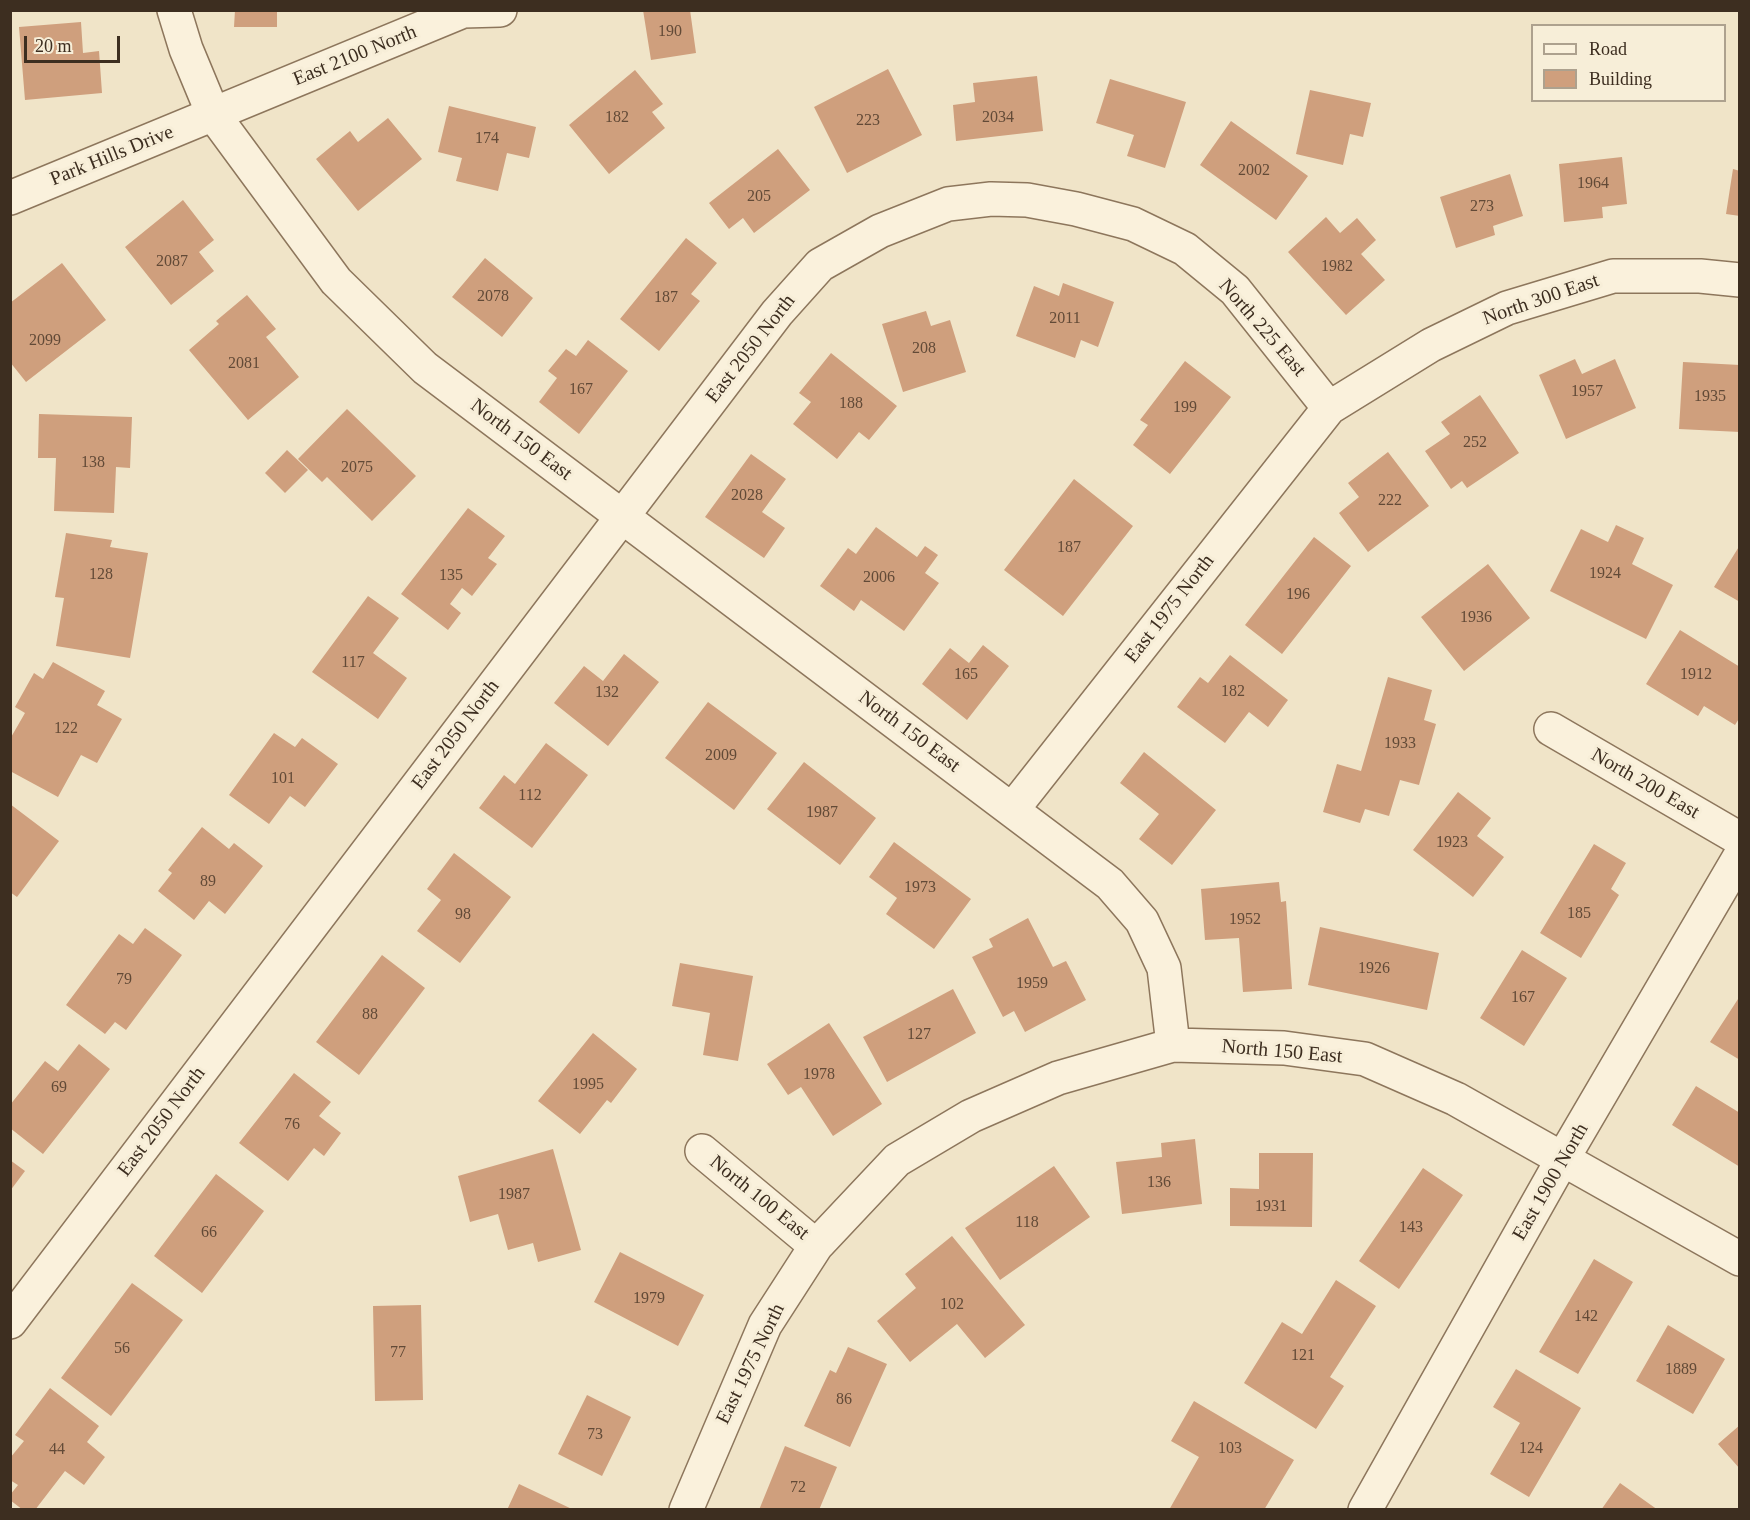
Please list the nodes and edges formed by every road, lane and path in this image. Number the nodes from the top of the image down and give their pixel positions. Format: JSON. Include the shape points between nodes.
{"nodes":[{"id":1,"x":174,"y":10,"type":"edge"},
{"id":2,"x":500,"y":10,"type":"edge"},
{"id":3,"x":213,"y":114,"type":"junction"},
{"id":4,"x":10,"y":198,"type":"edge"},
{"id":5,"x":948,"y":204,"type":"joint"},
{"id":6,"x":1740,"y":280,"type":"edge"},
{"id":7,"x":1329,"y":408,"type":"junction"},
{"id":8,"x":622,"y":516,"type":"junction"},
{"id":9,"x":1551,"y":729,"type":"dead end"},
{"id":10,"x":1012,"y":810,"type":"junction"},
{"id":11,"x":1740,"y":839,"type":"edge"},
{"id":12,"x":1740,"y":856,"type":"edge"},
{"id":13,"x":1173,"y":1045,"type":"junction"},
{"id":14,"x":702,"y":1151,"type":"dead end"},
{"id":15,"x":1563,"y":1160,"type":"junction"},
{"id":16,"x":816,"y":1246,"type":"junction"},
{"id":17,"x":1740,"y":1259,"type":"edge"},
{"id":18,"x":10,"y":1322,"type":"edge"},
{"id":19,"x":686,"y":1509,"type":"edge"},
{"id":20,"x":1365,"y":1509,"type":"edge"}],
"edges":[{"from":1,"to":3,"type":"street","name":"North 150 East"},
{"from":2,"to":3,"type":"street","name":"East 2100 North","via":[[463,11]]},
{"from":3,"to":4,"type":"street","name":"Park Hills Drive"},
{"from":3,"to":8,"type":"street","name":"North 150 East","via":[[336,281],[425,368]]},
{"from":5,"to":7,"type":"street","name":"North 225 East","via":[[1028,200],[1076,209],[1133,224],[1185,249],[1235,290]]},
{"from":5,"to":8,"type":"street","name":"East 2050 North","via":[[880,231],[820,265],[777,313]]},
{"from":6,"to":7,"type":"street","name":"North 300 East","via":[[1612,276],[1507,308],[1431,345]]},
{"from":7,"to":10,"type":"street","name":"East 1975 North"},
{"from":8,"to":10,"type":"street","name":"North 150 East"},
{"from":8,"to":18,"type":"street","name":"East 2050 North"},
{"from":9,"to":11,"type":"street","name":"North 200 East"},
{"from":10,"to":13,"type":"street","name":"North 150 East","via":[[1110,885],[1142,921],[1164,968]]},
{"from":12,"to":15,"type":"street","name":"East 1900 North"},
{"from":13,"to":15,"type":"street","name":"North 150 East","via":[[1284,1048],[1365,1059],[1456,1099]]},
{"from":13,"to":16,"type":"street","name":"East 1975 North","via":[[1058,1078],[971,1116],[897,1160]]},
{"from":14,"to":16,"type":"street","name":"North 100 East"},
{"from":15,"to":17,"type":"street","name":"North 150 East"},
{"from":15,"to":20,"type":"street","name":"East 1900 North"},
{"from":16,"to":19,"type":"street","name":"East 1975 North","via":[[765,1325]]}]}
